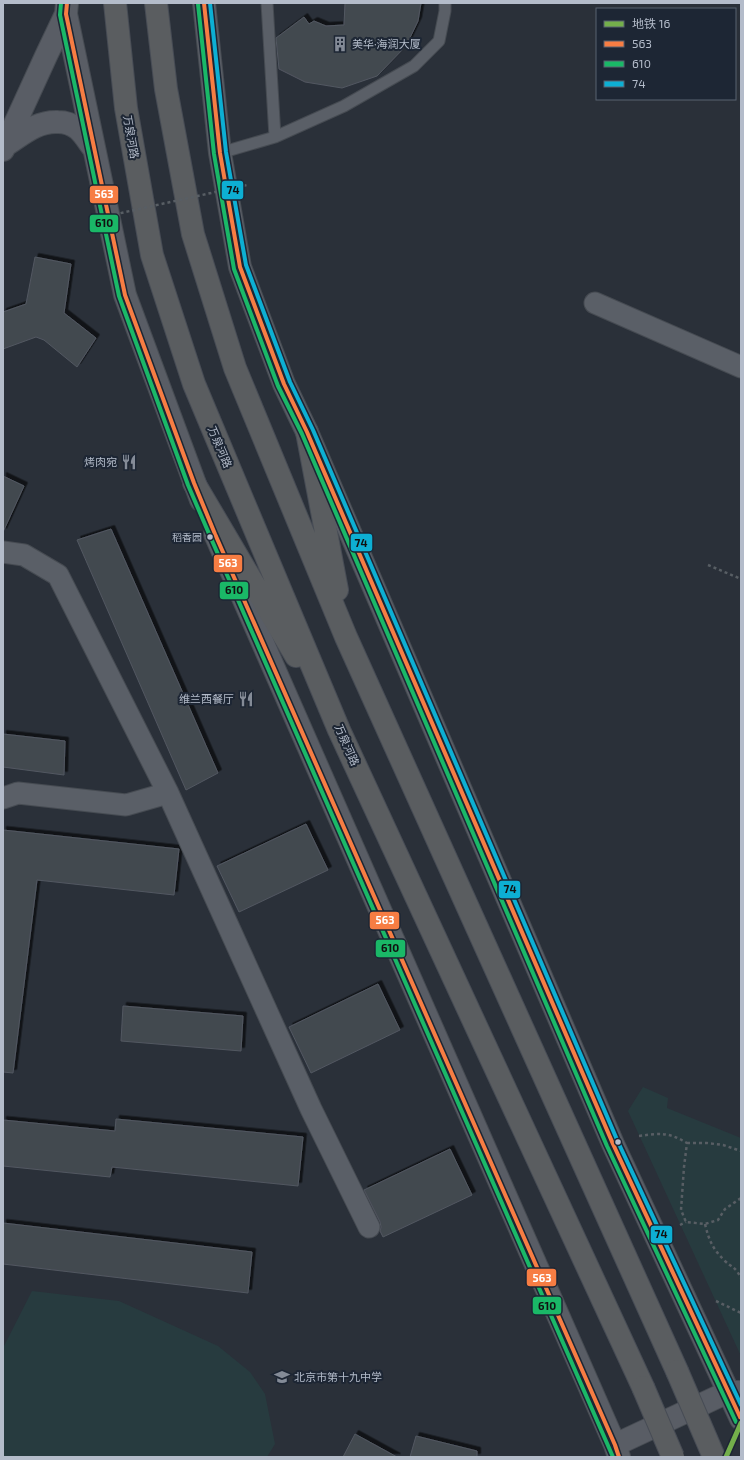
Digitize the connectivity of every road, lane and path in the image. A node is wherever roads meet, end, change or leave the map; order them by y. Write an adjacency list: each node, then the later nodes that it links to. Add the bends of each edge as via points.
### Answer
1 (115, 3): 21 (highway, 万泉河路, via 126,108 152,255 194,384)
2 (156, 3): 20 (highway, via 166,89 193,234 235,368)
3 (204, 3): 10 (street)
4 (267, 3): 7 (lane)
5 (445, 3): 7 (lane, via 439,41 414,66 344,106)
6 (67, 9): 8 (street); 9 (street)
7 (275, 137): 10 (lane)
8 (4, 148): 9 (street, via 38,124 65,122 78,129)
9 (94, 149): 16 (street, via 125,295)
10 (220, 153): 15 (street, via 240,267 284,384)
11 (247, 185): 12 (path, bridge)
12 (103, 217)
13 (595, 303): 14 (street)
14 (741, 367)
15 (307, 432): 20 (highway); 35 (street, via 613,1144)
16 (194, 483): 21 (highway); 37 (street)
17 (3, 552): 22 (street, via 24,555 58,575)
18 (708, 566): 19 (path)
19 (741, 579)
20 (346, 637): 39 (highway, bridge)
21 (339, 730): 38 (highway, 万泉河路, bridge)
22 (168, 793): 23 (street, via 126,805 18,793); 31 (street, via 311,1109)
23 (3, 798)
24 (639, 1136): 25 (path, via 673,1135)
25 (687, 1143): 26 (path, via 723,1145); 28 (path, via 682,1210)
26 (741, 1151)
27 (741, 1198): 29 (path, via 725,1209 718,1220)
28 (686, 1222): 29 (path); 30 (path)
29 (705, 1224): 32 (path, via 709,1240)
30 (680, 1225)
31 (369, 1227)
32 (741, 1278)
33 (716, 1301): 34 (path)
34 (741, 1313)
35 (735, 1392): 36 (street); 37 (street)
36 (741, 1419)
37 (617, 1451)
38 (673, 1457)
39 (714, 1457)

